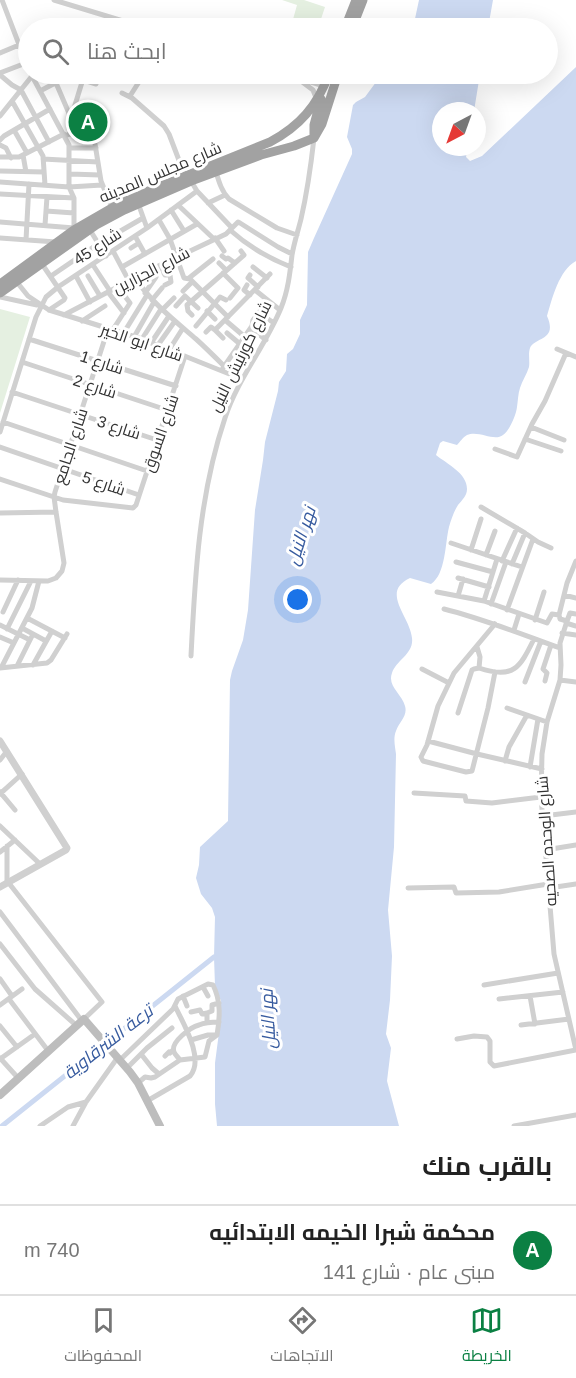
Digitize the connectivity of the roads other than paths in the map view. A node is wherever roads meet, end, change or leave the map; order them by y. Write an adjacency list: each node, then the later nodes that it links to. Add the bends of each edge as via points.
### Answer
1 (2, 0): 5 (street)
2 (54, 0): 7 (street)
3 (356, 0): 8 (highway)
4 (363, 0): 9 (highway)
5 (7, 13): 6 (street); 10 (street)
6 (0, 16)
7 (113, 18)
8 (349, 18)
9 (356, 18)
10 (18, 42)
11 (18, 45): 12 (street)
12 (0, 52)
13 (18, 67): 14 (street)
14 (0, 74): 24 (street)
15 (25, 84): 24 (street)
16 (36, 84): 25 (street)
17 (54, 84): 25 (street)
18 (56, 84): 33 (street)
19 (82, 84): 33 (street)
20 (138, 84): 28 (street)
21 (325, 84): 27 (highway)
22 (335, 84): 39 (highway, شارع كورنيش النيل)
23 (311, 85): 27 (street); 27 (street)
24 (21, 90): 29 (street); 32 (street)
25 (40, 91): 30 (street)
26 (122, 93): 28 (street)
27 (321, 93): 37 (highway, شارع مجلس المدينه, via 306,116); 39 (highway)
28 (130, 96): 58 (street, via 167,130)
29 (12, 102): 31 (street); 34 (street)
30 (50, 109): 32 (street); 38 (street)
31 (0, 116)
32 (36, 117): 34 (street); 41 (street)
33 (71, 118): 36 (street)
34 (24, 124): 35 (street); 43 (street)
35 (14, 130): 40 (street); 46 (street)
36 (77, 132): 38 (street); 45 (street, via 91,136)
37 (288, 132): 39 (highway, via 303,129); 58 (highway, شارع مجلس المدينه)
38 (64, 135): 41 (street); 44 (street)
39 (314, 138): 55 (highway, شارع مجلس المدينه); 88 (street, شارع كورنيش النيل)
40 (0, 140)
41 (49, 141): 43 (street)
42 (0, 145): 48 (street)
43 (37, 148): 46 (street); 49 (street)
44 (70, 148): 45 (street); 50 (street)
45 (96, 148): 51 (street)
46 (25, 154): 48 (street); 53 (street)
47 (0, 157): 48 (street)
48 (11, 158)
49 (43, 159): 50 (street); 54 (street)
50 (70, 161): 51 (street); 56 (street)
51 (98, 162): 57 (street)
52 (0, 171): 53 (street)
53 (26, 172): 54 (street)
54 (44, 172): 61 (street)
55 (216, 172): 58 (highway, شارع مجلس المدينه); 66 (street)
56 (69, 174): 57 (street); 63 (street)
57 (100, 175): 62 (street)
58 (188, 178): 64 (street); 70 (highway, شارع مجلس المدينه); 73 (highway, شارع مجلس المدينه)
59 (0, 182): 60 (street)
60 (29, 184): 61 (street); 67 (street)
61 (45, 185): 63 (street)
62 (102, 185): 63 (street); 73 (street)
63 (69, 187): 69 (street)
64 (197, 191): 71 (street); 72 (street)
65 (0, 195): 67 (street)
66 (225, 195): 71 (street); 88 (street, via 277,228)
67 (28, 196): 68 (street); 80 (street)
68 (47, 197): 69 (street); 75 (street)
69 (74, 198): 76 (street)
70 (138, 203): 77 (street); 86 (highway, شارع مجلس المدينه)
71 (208, 203): 85 (street)
72 (178, 205): 74 (street); 81 (street)
73 (112, 208): 84 (highway, شارع مجلس المدينه)
74 (171, 210): 78 (street); 87 (street)
75 (46, 211): 76 (street); 82 (street)
76 (74, 213): 84 (street)
77 (143, 218): 83 (street); 96 (street, شارع 45)
78 (159, 220): 83 (street); 93 (street)
79 (0, 222): 80 (street)
80 (27, 224): 82 (street); 92 (street)
81 (197, 224): 87 (street); 91 (street)
82 (45, 225): 84 (street)
83 (147, 228): 89 (street)
84 (74, 229): 94 (highway, شارع مجلس المدينه)
85 (231, 229): 91 (street, شارع الجزارين); 101 (street, شارع الجزارين, via 240,223); 112 (street, via 265,256)
86 (90, 230): 96 (street); 107 (highway, شارع مجلس المدينه)
87 (184, 231): 93 (street)
88 (297, 235): 101 (street, شارع كورنيش النيل)
89 (135, 236): 95 (street); 98 (street)
90 (0, 238): 92 (street)
91 (215, 239): 103 (street, شارع الجزارين); 106 (street, via 226,259)
92 (26, 240): 94 (street)
93 (170, 240): 99 (street); 103 (street)
94 (58, 242): 124 (highway, شارع مجلس المدينه)
95 (139, 243): 97 (street); 99 (street)
96 (98, 244): 102 (street); 117 (street, شارع 45)
97 (131, 248)
98 (113, 251): 102 (street); 110 (street)
99 (146, 254): 110 (street)
100 (240, 254): 106 (street)
101 (292, 254): 112 (street, شارع كورنيش النيل)
102 (106, 256): 108 (street)
103 (177, 257): 109 (street, شارع الجزارين); 121 (street, via 184,278)
104 (213, 259): 121 (street)
105 (219, 263): 115 (street)
106 (235, 263): 115 (street)
107 (42, 264): 117 (street); 122 (highway, شارع مجلس المدينه)
108 (93, 265): 118 (street); 134 (street)
109 (160, 266): 113 (street, شارع الجزارين); 123 (street, via 165,275 170,275 171,282)
110 (122, 267): 120 (street)
111 (254, 267): 131 (street, via 268,276)
112 (291, 267): 151 (street, شارع كورنيش النيل)
113 (150, 270): 120 (street, شارع الجزارين); 123 (street)
114 (216, 270): 115 (street)
115 (222, 274): 125 (street); 126 (street); 145 (street, via 238,288)
116 (250, 275): 131 (street, via 248,278)
117 (51, 276): 128 (street)
118 (76, 276): 128 (street); 143 (street)
119 (88, 276): 138 (street)
120 (132, 280): 129 (street, شارع الجزارين); 135 (street)
121 (191, 280): 132 (street); 133 (street)
122 (16, 281): 136 (highway, شارع مجلس المدينه); 146 (street, شارع ابو الخير)
123 (161, 283): 135 (street); 140 (street)
124 (0, 284)
125 (210, 284): 130 (street); 133 (street)
126 (224, 284)
127 (248, 285): 137 (street, via 243,290)
128 (58, 287): 146 (street); 150 (street, via 64,300)
129 (118, 287): 134 (street, شارع الجزارين); 153 (street, via 130,303)
130 (216, 289)
131 (256, 289): 137 (street); 142 (street)
132 (183, 291)
133 (201, 291): 141 (street); 144 (street)
134 (109, 292): 138 (street, شارع الجزارين); 153 (street)
135 (146, 294): 140 (street); 169 (street)
136 (0, 295): 146 (street, شارع ابو الخير)
137 (250, 295): 145 (street)
138 (100, 296): 143 (street, شارع الجزارين)
139 (174, 298): 149 (street)
140 (153, 301): 149 (street); 170 (street)
141 (190, 301): 148 (street, via 185,296); 158 (street)
142 (268, 301): 151 (street); 154 (street)
143 (90, 302): 155 (street, شارع الجزارين)
144 (214, 303): 145 (street, via 221,296); 152 (street); 157 (street)
145 (231, 303): 157 (street)
146 (42, 306): 150 (street, شارع ابو الخير); 172 (street)
147 (105, 306): 160 (street)
148 (176, 306)
149 (161, 309): 156 (street); 173 (street)
150 (49, 310): 155 (street, شارع ابو الخير)
151 (280, 310): 162 (street, شارع كورنيش النيل)
152 (207, 311): 158 (street); 159 (street)
153 (124, 313): 166 (street, شارع الجامع)
154 (259, 313): 162 (street); 165 (street)
155 (64, 315): 160 (street, شارع ابو الخير)
156 (169, 316): 161 (street); 175 (street)
157 (227, 318): 167 (street); 171 (street)
158 (201, 319): 163 (street)
159 (215, 319)
160 (82, 321): 166 (street, شارع ابو الخير)
161 (175, 321): 164 (street); 175 (street)
162 (274, 323): 174 (street, شارع كورنيش النيل)
163 (196, 326)
164 (183, 328): 178 (street); 179 (street)
165 (251, 328): 171 (street); 174 (street)
166 (110, 330): 169 (street, شارع ابو الخير); 183 (street, شارع الجامع)
167 (215, 330): 168 (street, via 211,327); 176 (street)
168 (206, 332)
169 (123, 334): 170 (street, شارع ابو الخير)
170 (134, 337): 173 (street, شارع ابو الخير)
171 (245, 337): 176 (street)
172 (29, 339): 183 (street, شارع 1); 184 (street)
173 (142, 339): 175 (street, شارع ابو الخير)
174 (266, 340): 187 (street, شارع كورنيش النيل)
175 (154, 344): 178 (street, شارع ابو الخير)
176 (240, 344): 186 (street)
177 (556, 349): 180 (street)
178 (170, 350): 181 (street, شارع ابو الخير)
179 (211, 353): 185 (street); 186 (street)
180 (566, 353): 182 (street); 194 (street)
181 (186, 356): 185 (street, شارع ابو الخير); 189 (street, شارع السوق)
182 (576, 357)
183 (98, 361): 188 (street, شارع الجامع); 189 (street, شارع 1)
184 (22, 362): 188 (street, شارع 2); 190 (street)
185 (202, 363): 186 (street, شارع ابو الخير)
186 (223, 368): 187 (street, شارع ابو الخير)
187 (242, 379): 265 (street, شارع كورنيش النيل, via 225,417 205,491)
188 (90, 384): 191 (street, شارع 2); 192 (street, شارع الجامع)
189 (176, 386): 191 (street, شارع السوق)
190 (12, 392): 192 (street, شارع 3); 193 (street)
191 (168, 410): 197 (street, شارع السوق)
192 (80, 415): 197 (street, شارع 3); 199 (street, شارع الجامع)
193 (3, 422): 195 (street); 199 (street)
194 (531, 427): 196 (street); 198 (street)
195 (0, 432)
196 (525, 439): 201 (street, via 517,457); 202 (street)
197 (158, 440): 204 (street, شارع السوق)
198 (564, 440)
199 (70, 445): 203 (street, شارع الجامع); 204 (street)
200 (0, 447): 203 (street, شارع 5)
201 (495, 449)
202 (561, 451)
203 (63, 469): 206 (street, شارع 5); 207 (street, شارع الجامع)
204 (147, 471): 206 (street, شارع السوق)
205 (0, 479): 207 (street)
206 (139, 495): 207 (street, شارع السوق, via 131,508)
207 (54, 497): 210 (street, شارع الجامع)
208 (481, 507): 212 (street)
209 (0, 513): 210 (street)
210 (56, 513): 228 (street, شارع الجامع, via 63,567 56,578)
211 (481, 519): 218 (street)
212 (517, 528): 214 (street); 222 (street)
213 (495, 531): 219 (street)
214 (525, 533): 215 (street); 222 (street)
215 (533, 539): 217 (street); 223 (street)
216 (451, 543): 218 (street)
217 (551, 548)
218 (471, 550): 219 (street)
219 (486, 555): 222 (street)
220 (576, 561): 232 (street)
221 (456, 562): 224 (street)
222 (505, 562): 223 (street); 224 (street); 236 (street)
223 (522, 567): 239 (street)
224 (493, 572): 229 (street)
225 (0, 580): 226 (street, شارع الجامع)
226 (18, 580): 227 (street, شارع الجامع); 240 (street)
227 (31, 581): 228 (street, شارع الجامع); 237 (street)
228 (39, 581): 241 (street)
229 (489, 587): 233 (street, via 460,579); 235 (street)
230 (437, 592): 233 (street)
231 (544, 592): 247 (street)
232 (564, 595): 234 (street); 244 (street)
233 (458, 596): 235 (street)
234 (576, 598)
235 (484, 602): 236 (street)
236 (491, 604): 239 (street)
237 (18, 606): 241 (street); 245 (street)
238 (444, 609): 249 (street)
239 (507, 610): 242 (street)
240 (1, 611): 245 (street)
241 (30, 612): 246 (street)
242 (519, 614): 247 (street); 252 (street)
243 (576, 614): 248 (street, via 570,613)
244 (559, 615): 247 (street, via 552,614 548,623); 248 (street)
245 (13, 617): 251 (street)
246 (27, 618): 253 (street); 254 (street)
247 (535, 620)
248 (566, 622): 250 (street); 255 (street, شارع الوحده الصحيه)
249 (495, 624): 252 (street); 263 (street)
250 (576, 626)
251 (4, 627): 253 (street); 258 (street)
252 (514, 630): 259 (street)
253 (20, 631): 257 (street); 261 (street)
254 (52, 631): 260 (street); 266 (street, via 66,636 50,662)
255 (562, 633): 256 (street); 264 (street, شارع الوحده الصحيه)
256 (576, 635)
257 (32, 637): 260 (street); 267 (street)
258 (0, 638): 261 (street)
259 (538, 640): 262 (street); 271 (street, via 519,667 510,672); 274 (street)
260 (46, 641): 266 (street)
261 (14, 644): 268 (street)
262 (551, 645): 264 (street); 273 (street, via 543,669 547,673)
263 (477, 647): 269 (street); 276 (street)
264 (560, 648): 272 (street, شارع الوحده الصحيه)
265 (191, 656)
266 (33, 665): 267 (street)
267 (17, 666): 268 (street)
268 (1, 668)
269 (479, 668): 271 (street); 278 (street, via 472,670)
270 (422, 669): 276 (street)
271 (495, 672): 285 (street)
272 (560, 680): 275 (street); 281 (street, شارع الوحده الصحيه)
273 (545, 681)
274 (525, 682)
275 (576, 682)
276 (449, 683): 283 (street)
277 (507, 708): 279 (street)
278 (458, 713)
279 (526, 715): 280 (street); 287 (street)
280 (538, 719): 281 (street); 288 (street)
281 (547, 722): 289 (street, شارع الوحده الصحيه)
282 (0, 741): 284 (street)
283 (428, 741): 285 (street); 285 (street, via 421,759 425,763 469,772 474,769)
284 (7, 751): 286 (street); 290 (street)
285 (477, 754): 287 (street)
286 (0, 760)
287 (505, 761): 288 (street)
288 (530, 767): 289 (street)
289 (542, 769): 293 (street, شارع الوحده الصحيه)
290 (22, 774): 291 (street); 304 (street, via 67,848)
291 (0, 793): 294 (street)
292 (414, 793): 293 (street, via 465,796 466,801 487,803)
293 (541, 797): 296 (street, شارع الوحده الصحيه)
294 (15, 810)
295 (576, 812): 296 (street)
296 (543, 816): 302 (street, شارع الوحده الصحيه)
297 (0, 826): 298 (street)
298 (3, 833): 299 (street)
299 (15, 840): 301 (street); 304 (street)
300 (576, 844): 302 (street)
301 (7, 846): 303 (street); 305 (street)
302 (545, 850): 307 (street, شارع الوحده الصحيه)
303 (0, 852)
304 (40, 864): 305 (street)
305 (8, 883): 308 (street); 330 (street, via 102,1002)
306 (576, 884): 307 (street)
307 (548, 886): 309 (street, via 456,893 454,887); 312 (street, شارع الوحده الصحيه)
308 (0, 888)
309 (408, 888)
310 (0, 912): 330 (street)
311 (0, 944): 330 (street, via 34,989)
312 (558, 973): 314 (street); 317 (street, شارع الوحده الصحيه)
313 (0, 979): 321 (street)
314 (484, 984)
315 (203, 987): 318 (street); 319 (street); 323 (street, via 212,984)
316 (22, 989): 321 (street)
317 (563, 992): 320 (street); 329 (street, شارع الوحده الصحيه)
318 (183, 996): 325 (street); 326 (street)
319 (208, 996)
320 (530, 996): 322 (street); 333 (street)
321 (10, 997): 324 (street); 338 (street)
322 (499, 999)
323 (219, 1004): 328 (street, via 212,1004 212,1011); 332 (street)
324 (0, 1005)
325 (175, 1006): 337 (street); 342 (street)
326 (187, 1006)
327 (191, 1012): 328 (street)
328 (207, 1013): 331 (street)
329 (569, 1019): 333 (street); 346 (street, شارع الوحده الصحيه)
330 (81, 1022): 347 (main road); 351 (main road, via 97,1033)
331 (207, 1022): 332 (street); 337 (street)
332 (219, 1022): 339 (street)
333 (535, 1024): 334 (street)
334 (521, 1025)
335 (0, 1026): 343 (street)
336 (172, 1028): 344 (street)
337 (187, 1031): 341 (street); 345 (street)
338 (35, 1034): 343 (street); 347 (street)
339 (217, 1035): 341 (street); 352 (street, via 209,1041 205,1056)
340 (457, 1039): 346 (street, via 488,1037 490,1062 494,1066)
341 (191, 1040): 352 (street)
342 (140, 1041): 344 (street); 351 (street)
343 (16, 1047): 350 (street)
344 (147, 1048): 348 (street)
345 (173, 1050): 349 (street); 353 (street)
346 (576, 1050)
347 (49, 1052): 356 (main road)
348 (141, 1054): 354 (street); 355 (street)
349 (165, 1056)
350 (0, 1058): 356 (street)
351 (119, 1058): 354 (main road); 360 (street)
352 (195, 1058): 353 (street); 359 (street, via 192,1073)
353 (180, 1060): 355 (street)
354 (128, 1068): 357 (main road)
355 (159, 1074): 357 (street)
356 (19, 1079): 358 (main road)
357 (138, 1083): 359 (main road)
358 (0, 1095)
359 (147, 1101): 364 (main road)
360 (86, 1102): 362 (street, via 68,1107); 363 (street)
361 (576, 1115): 365 (street)
362 (40, 1126)
363 (73, 1126)
364 (160, 1126)
365 (514, 1126)

